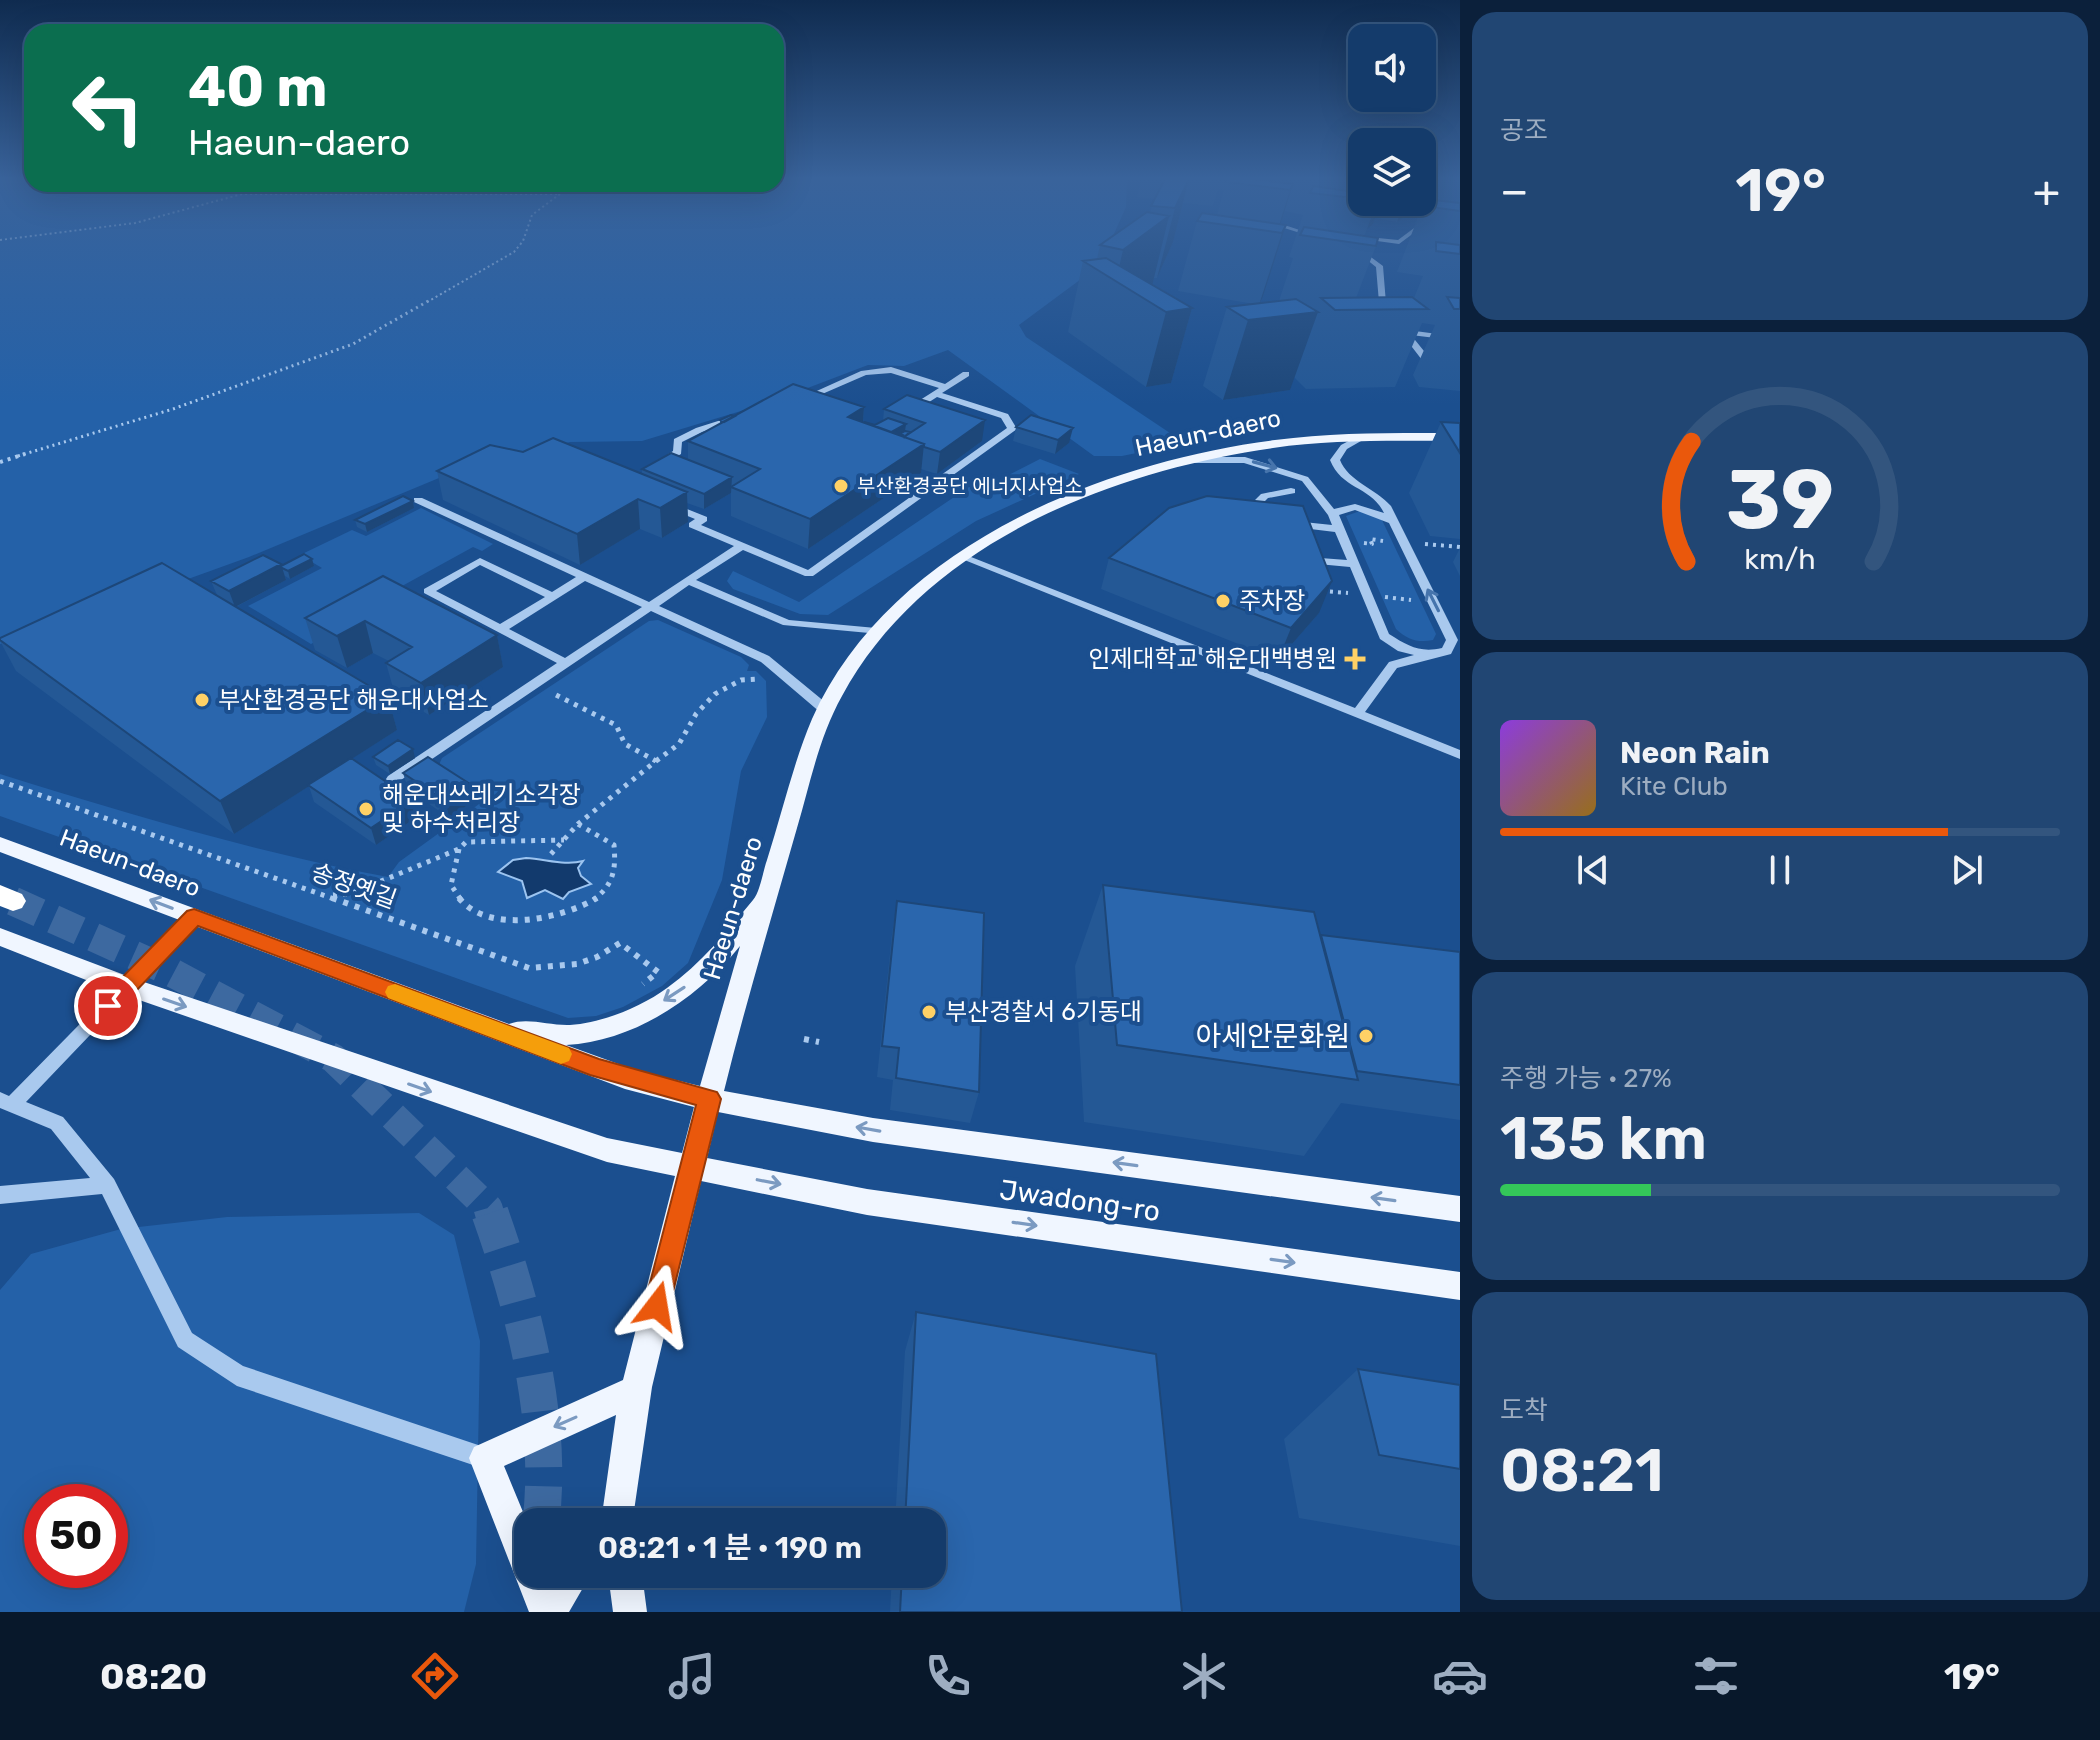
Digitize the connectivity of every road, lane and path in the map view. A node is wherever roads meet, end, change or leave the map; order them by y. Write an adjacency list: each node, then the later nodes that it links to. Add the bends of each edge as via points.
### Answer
1 (510, 254): 15 (path, via 353,344 173,409)
2 (1366, 254): 3 (street, via 1379,266 1386,327)
3 (1405, 332): 4 (street); 5 (street, via 1425,358)
4 (1460, 339)
5 (1460, 361)
6 (966, 374): 7 (street)
7 (946, 387): 8 (street); 9 (street, via 891,370 864,373 792,404)
8 (936, 394): 11 (street); 25 (street, via 1005,416 1012,429 809,574)
9 (806, 409)
10 (755, 413): 16 (street, via 677,441 678,452)
11 (901, 417)
12 (1363, 437): 13 (main road, Haeun-daero); 14 (main road, Haeun-daero); 21 (street, via 1344,447 1335,460 1340,473 1386,506)
13 (1460, 437)
14 (1187, 460): 20 (street, one-way to 20, via 1245,460 1279,469 1305,479); 27 (main road, Haeun-daero, via 1103,486 1014,526)
15 (0, 462)
16 (644, 472)
17 (1291, 491): 22 (street, via 1265,496 1260,508 1285,522)
18 (418, 500): 30 (street)
19 (662, 502): 25 (street, via 703,519 693,525)
20 (1333, 514): 21 (street, via 1355,506); 22 (street)
21 (1391, 520): 24 (street)
22 (1339, 529): 23 (street)
23 (1345, 541): 24 (path); 29 (street)
24 (1403, 542): 26 (path); 37 (street, one-way to 24, via 1447,651 1452,640)
25 (742, 546): 31 (street)
26 (1460, 547)
27 (962, 557): 35 (main road, Haeun-daero); 43 (street)
28 (1299, 559): 29 (street)
29 (1354, 564): 36 (street)
30 (582, 578): 32 (street); 33 (street)
31 (688, 581): 33 (street); 35 (street, via 787,623)
32 (552, 596): 34 (street); 34 (street, via 480,561 428,591)
33 (648, 607): 38 (street); 40 (street, via 765,659)
34 (501, 629): 38 (street)
35 (876, 632): 42 (main road, Haeun-daero)
36 (1384, 636): 37 (street); 39 (street)
37 (1428, 655): 39 (street)
38 (565, 663): 41 (street)
39 (1393, 665): 43 (street)
40 (784, 674): 42 (street); 45 (path, via 727,686 708,699 680,744)
41 (534, 684): 45 (path, via 616,725 625,744); 46 (street)
42 (826, 710): 54 (main road, Haeun-daero)
43 (1357, 714): 44 (street)
44 (1460, 755)
45 (656, 761): 48 (path)
46 (393, 779)
47 (0, 781): 53 (path, 송정옛길)
48 (578, 824): 49 (path); 51 (path, via 614,845 618,863 609,886 594,902 562,913 515,920 481,915 461,903 451,885)
49 (564, 840): 51 (path, via 466,842); 52 (path)
50 (0, 844): 55 (main road, Haeun-daero, one-way to 50)
51 (459, 849): 53 (path, via 350,894)
52 (551, 854)
53 (328, 896): 58 (path, 송정옛길, via 529,968 569,968 597,960 620,943 658,972 642,985)
54 (766, 898): 59 (main road, one-way to 59, via 708,969 673,997 608,1028 569,1035); 62 (main road, Haeun-daero)
55 (194, 917): 57 (street); 59 (main road, Haeun-daero)
56 (0, 937): 57 (main road)
57 (127, 986): 63 (street); 64 (main road, one-way to 64, via 569,1139)
58 (649, 993)
59 (493, 1029): 62 (main road, Haeun-daero, via 634,1081)
60 (804, 1039): 61 (path)
61 (819, 1042)
62 (709, 1099): 64 (main road); 67 (main road, Jwadong-ro, one-way to 62, via 873,1130)
63 (7, 1102): 65 (street, via 57,1123)
64 (692, 1167): 68 (main road, Jwadong-ro, one-way to 68, via 867,1202); 69 (main road)
65 (107, 1185): 66 (street); 70 (street, via 185,1340 237,1375)
66 (0, 1195)
67 (1460, 1209)
68 (1460, 1286)
69 (636, 1390): 70 (main road, one-way to 70); 71 (main road)
70 (485, 1458): 72 (main road)
71 (617, 1508)
72 (514, 1531)
73 (537, 1588): 76 (main road)
74 (564, 1588): 76 (main road)
75 (627, 1588): 77 (main road)
76 (547, 1612)
77 (630, 1612)

